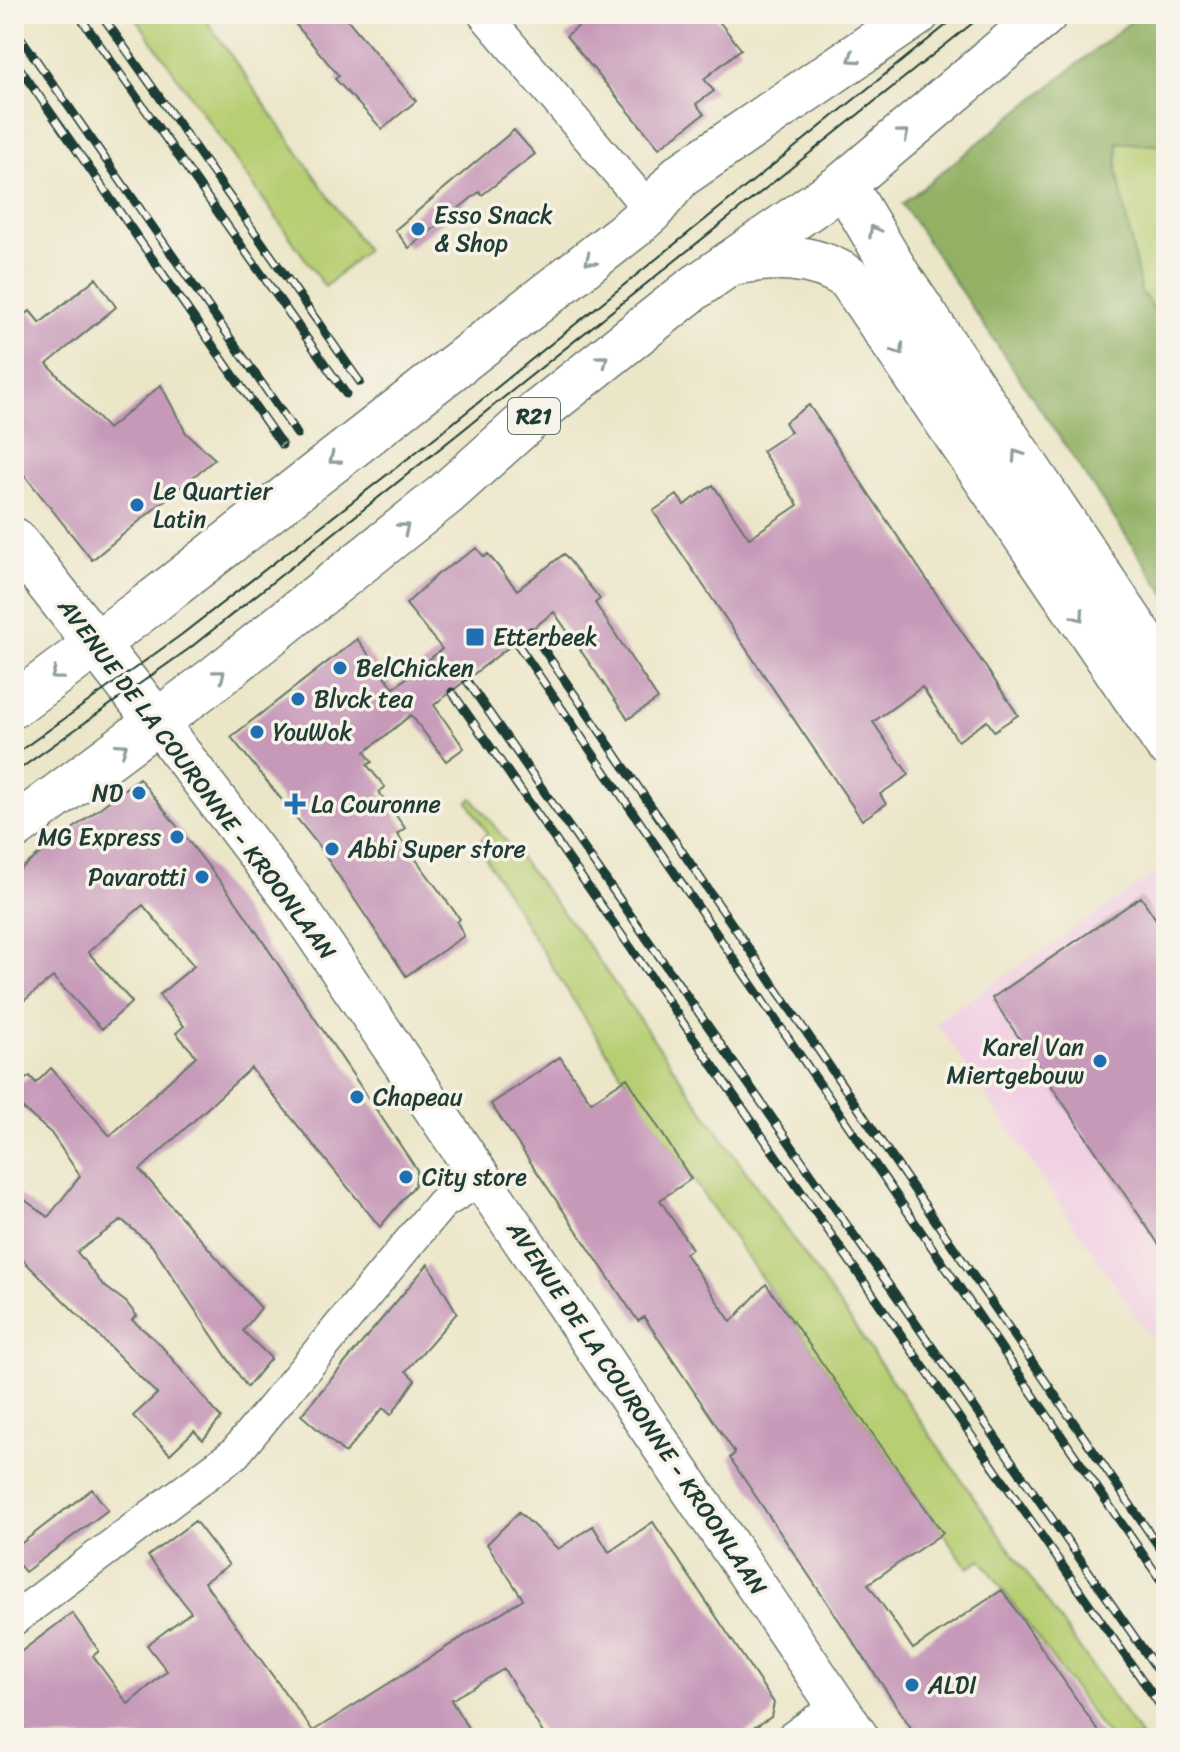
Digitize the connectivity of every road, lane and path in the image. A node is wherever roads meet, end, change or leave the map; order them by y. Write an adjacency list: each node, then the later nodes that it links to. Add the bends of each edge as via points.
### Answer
1 (484, 14): 5 (street)
2 (917, 14): 5 (main road, one-way to 5, via 709,154 680,176)
3 (1045, 14): 4 (main road, R21, one-way to 3)
4 (844, 184): 6 (main road, R21); 7 (main road, one-way to 4)
5 (651, 211): 10 (main road, one-way to 10)
6 (731, 263): 7 (main road, via 779,255 812,261); 13 (main road, R21, one-way to 6, via 446,494 533,416)
7 (880, 287): 8 (main road)
8 (1042, 529): 11 (main road); 14 (main road, one-way to 14)
9 (14, 540): 10 (main road, AVENUE DE LA COURONNE - KROONLAAN)
10 (97, 644): 12 (main road, one-way to 12); 13 (main road, AVENUE DE LA COURONNE - KROONLAAN)
11 (1166, 674)
12 (14, 705)
13 (158, 723): 15 (main road, R21, one-way to 13); 16 (street, AVENUE DE LA COURONNE - KROONLAAN, via 292,899)
14 (1166, 743)
15 (14, 828)
16 (481, 1179): 17 (street, via 441,1204 235,1453); 18 (street, AVENUE DE LA COURONNE - KROONLAAN)
17 (14, 1619)
18 (848, 1722): 19 (street)
19 (792, 1738)

